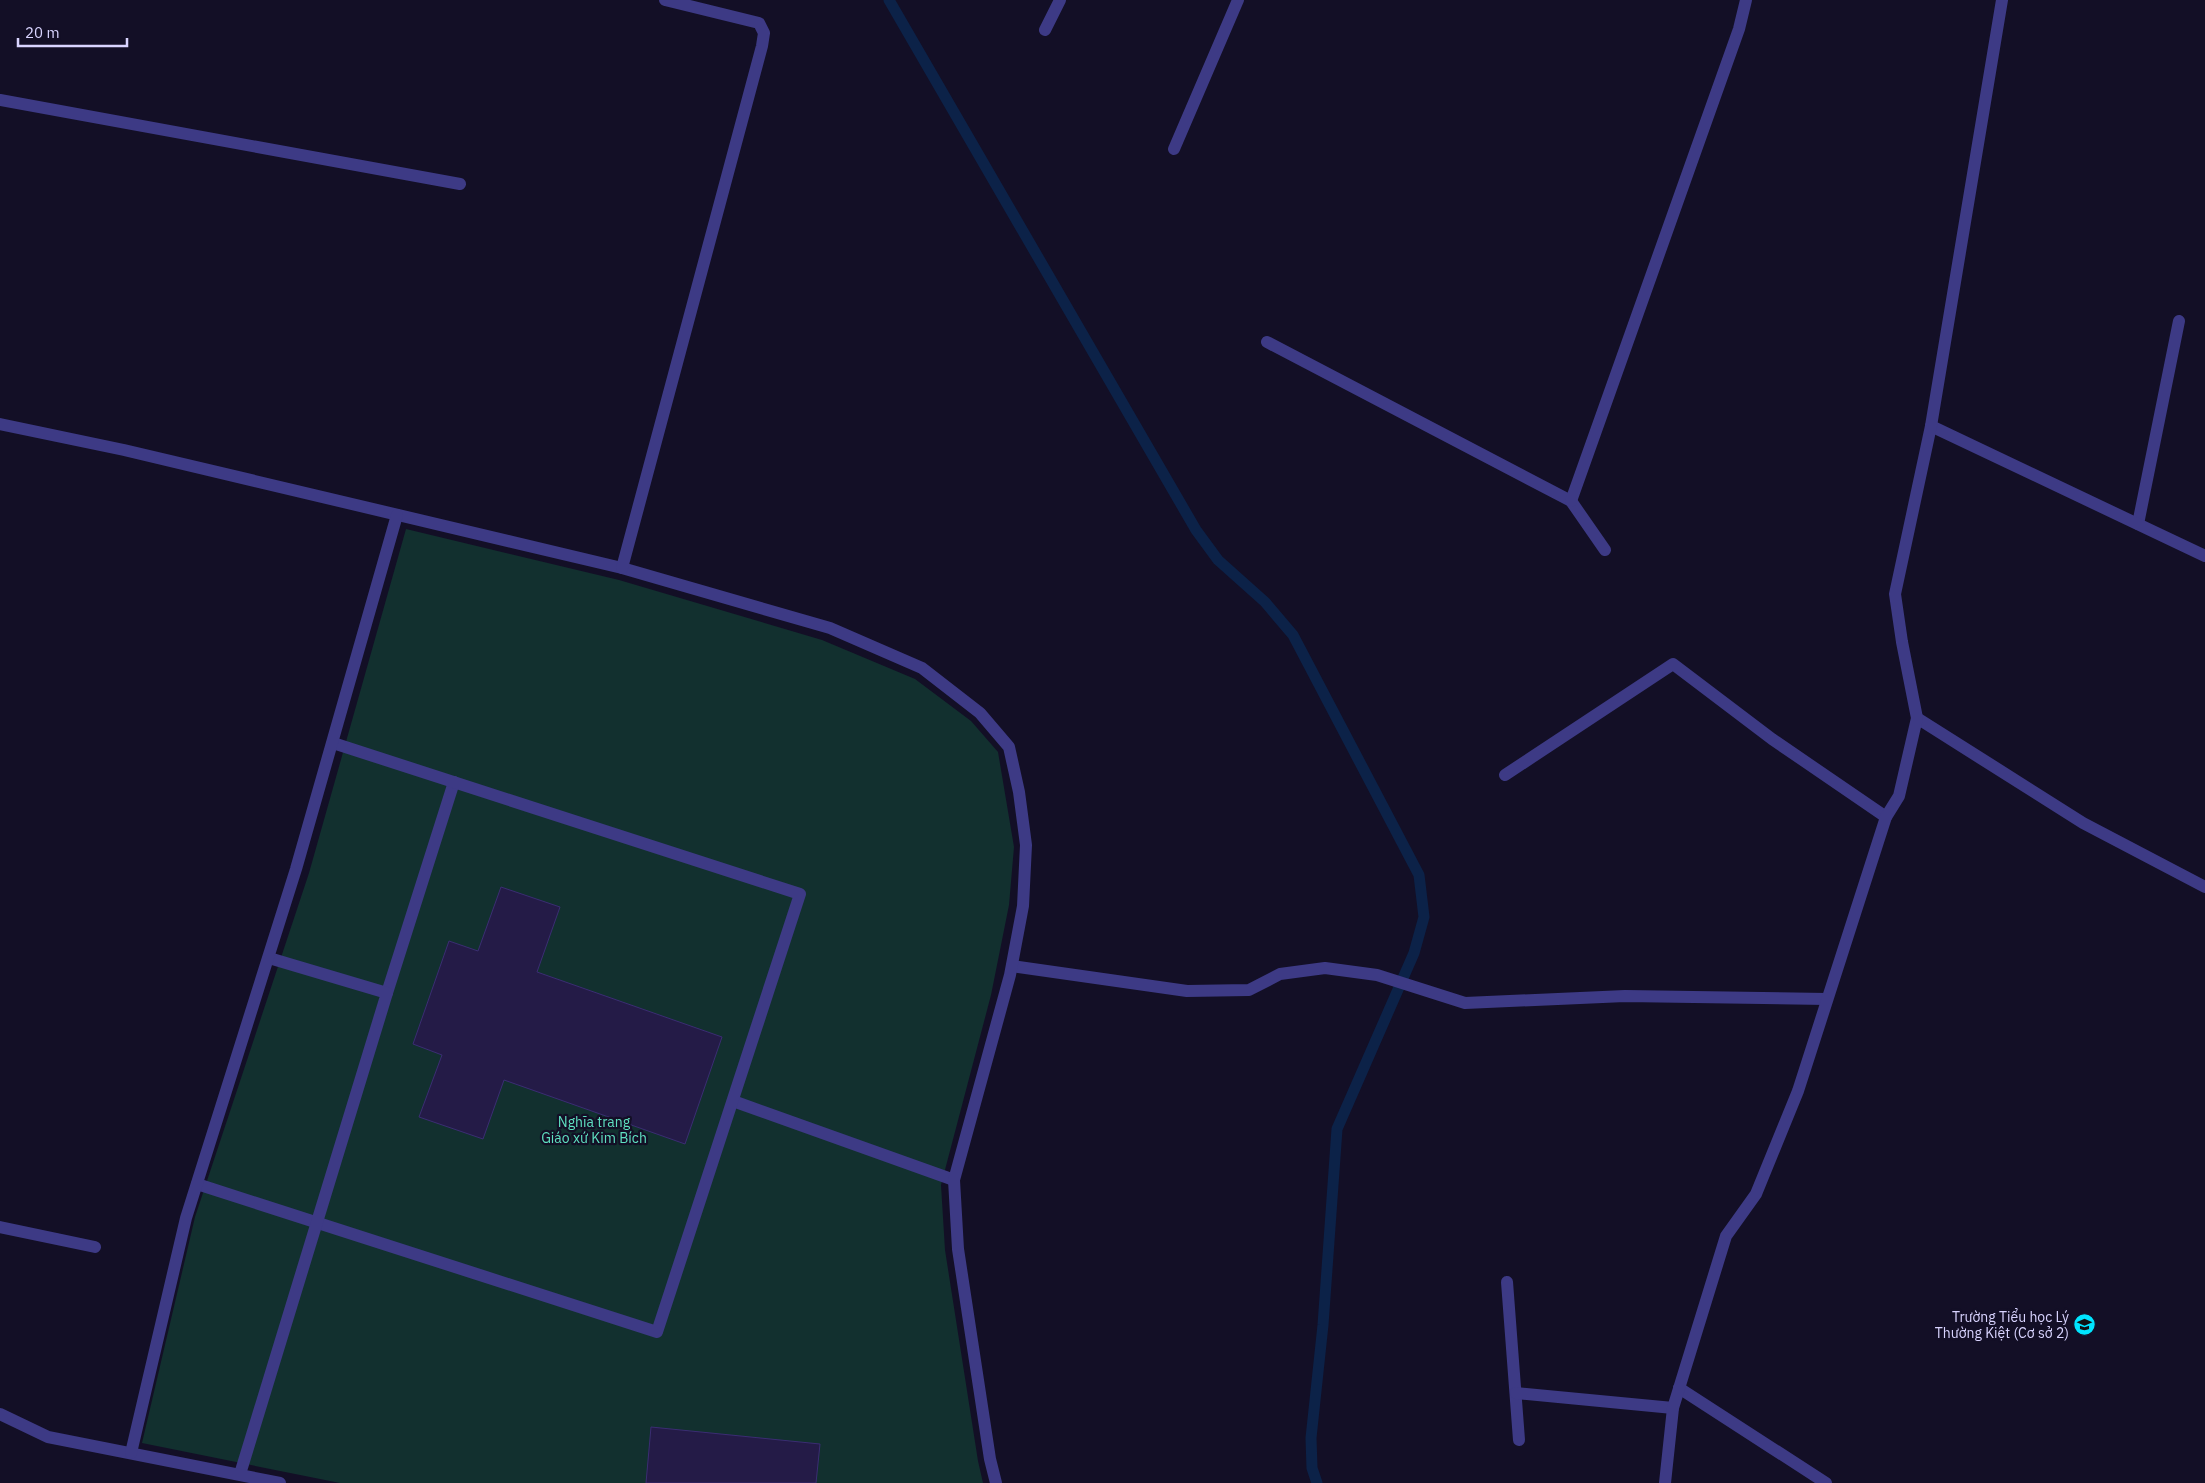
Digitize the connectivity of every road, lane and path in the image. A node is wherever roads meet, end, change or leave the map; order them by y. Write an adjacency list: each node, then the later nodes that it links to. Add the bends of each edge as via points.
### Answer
1 (665, 0): 19 (street, via 759,23 764,34)
2 (1060, 0): 6 (street)
3 (1238, 0): 8 (street)
4 (1746, 0): 14 (street, via 1736,39)
5 (2002, 0): 13 (street)
6 (1045, 30)
7 (0, 100): 9 (street)
8 (1174, 148)
9 (460, 184)
10 (2179, 322): 16 (street)
11 (1267, 342): 14 (street)
12 (0, 424): 15 (street)
13 (1931, 426): 16 (street); 20 (street, via 1895,594)
14 (1572, 501): 17 (street)
15 (398, 515): 19 (street); 21 (street)
16 (2138, 524): 18 (street)
17 (1605, 550)
18 (2205, 556)
19 (622, 568): 27 (street, via 830,628 922,668 980,713 1009,747 1019,792 1025,854 1022,906)
20 (1918, 718): 24 (street, via 1899,796); 25 (street, via 2083,823)
21 (332, 743): 23 (street); 26 (street)
22 (1505, 775): 24 (street, via 1673,664 1772,739)
23 (454, 782): 28 (street); 30 (street, via 800,894)
24 (1886, 817): 29 (street)
25 (2205, 887)
26 (269, 958): 28 (street); 32 (street)
27 (1012, 966): 29 (street, via 1187,991 1249,990 1280,974 1325,968 1376,975 1465,1003 1625,996); 31 (street)
28 (386, 994): 33 (street)
29 (1827, 999): 37 (street, via 1798,1091 1756,1194 1726,1236)
30 (733, 1101): 31 (street); 33 (street, via 657,1332)
31 (954, 1180): 45 (street, via 958,1249)
32 (197, 1184): 33 (street); 42 (street, via 186,1218)
33 (317, 1222): 43 (street)
34 (0, 1228): 35 (street)
35 (95, 1246)
36 (1507, 1282): 38 (street)
37 (1679, 1388): 39 (street); 47 (street)
38 (1516, 1393): 39 (street); 41 (street)
39 (1673, 1408): 46 (street)
40 (0, 1414): 42 (street, via 48,1437)
41 (1519, 1440)
42 (131, 1454): 43 (street)
43 (240, 1474): 44 (street)
44 (278, 1483)
45 (996, 1483)
46 (1666, 1483)
47 (1826, 1483)

